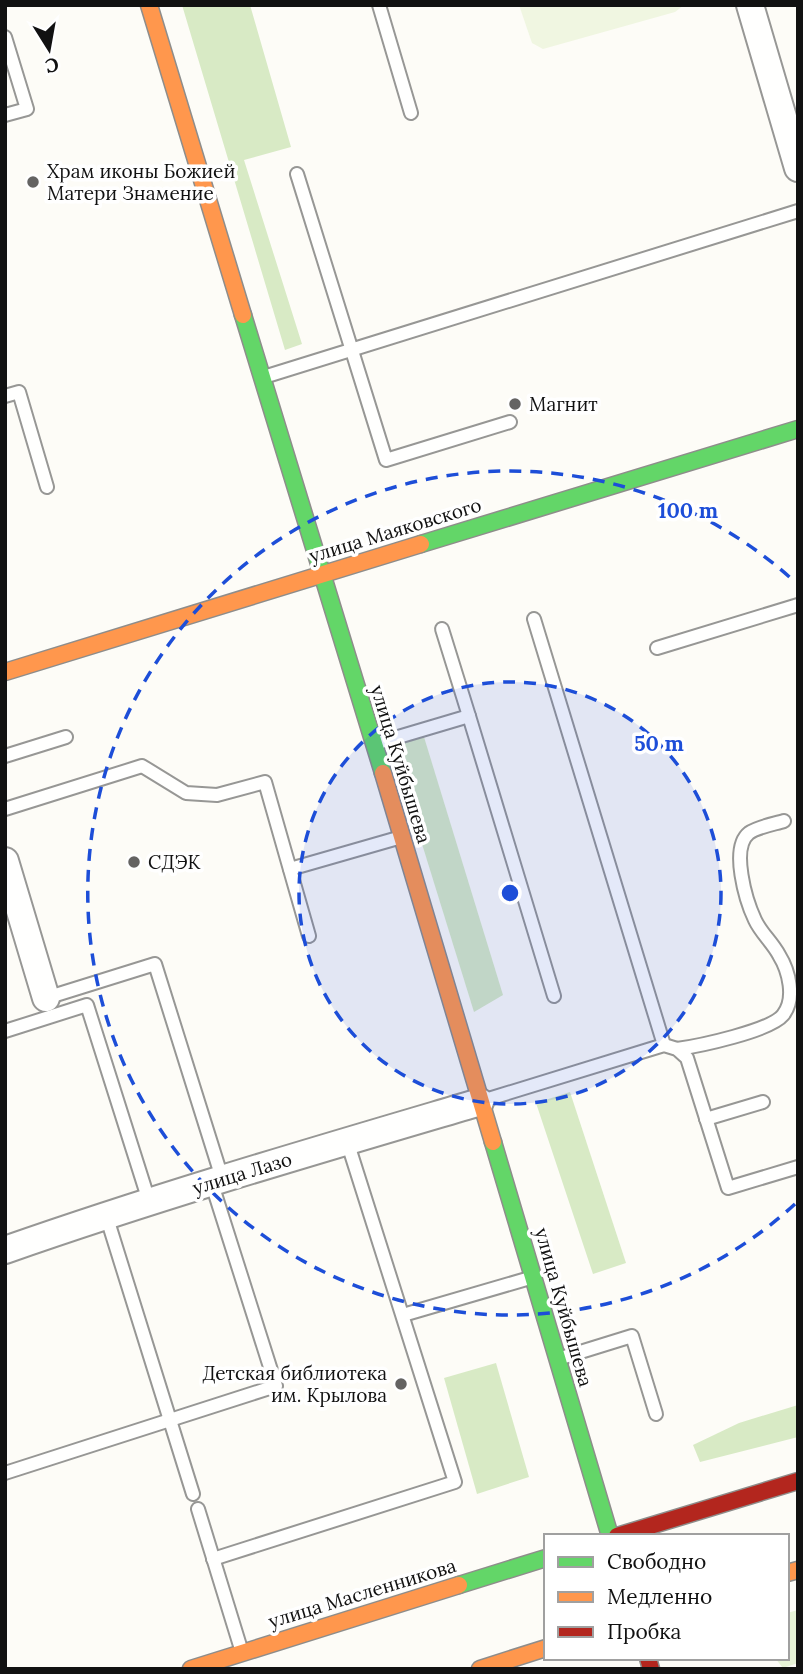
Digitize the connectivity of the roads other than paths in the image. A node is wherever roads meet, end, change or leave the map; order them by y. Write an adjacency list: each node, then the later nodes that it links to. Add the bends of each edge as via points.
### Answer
1 (149, 5): 11 (main road, улица Куйбышева)
2 (379, 5): 5 (lane)
3 (750, 5): 7 (street)
4 (5, 37): 6 (lane, via 27,109)
5 (411, 113)
6 (5, 115)
7 (798, 168)
8 (297, 174): 10 (lane)
9 (798, 211): 10 (lane)
10 (351, 349): 11 (lane); 13 (lane, via 386,460)
11 (262, 378): 16 (main road, улица Куйбышева)
12 (5, 396): 15 (lane, via 19,392)
13 (510, 422)
14 (798, 429): 16 (main road, улица Маяковского)
15 (47, 487)
16 (322, 575): 21 (main road, улица Маяковского); 24 (main road, улица Куйбышева)
17 (798, 605): 20 (lane)
18 (534, 619): 35 (lane)
19 (442, 629): 22 (lane)
20 (657, 648)
21 (5, 672)
22 (469, 716): 24 (lane); 32 (lane)
23 (66, 737): 25 (lane)
24 (374, 744): 28 (main road, улица Куйбышева)
25 (5, 756)
26 (5, 810): 30 (lane, via 142,766 186,793 216,795 265,782)
27 (784, 821): 35 (lane, via 748,834 739,848 754,919 780,955 791,1003 782,1017 758,1028 704,1045)
28 (402, 837): 30 (lane); 36 (main road, улица Куйбышева)
29 (5, 861): 33 (street)
30 (290, 869): 31 (lane)
31 (309, 936)
32 (554, 996)
33 (46, 998): 41 (lane, via 155,964)
34 (5, 1031): 42 (lane, via 87,1005)
35 (671, 1047): 36 (lane); 38 (lane, via 687,1058)
36 (480, 1102): 39 (street, улица Лазо); 45 (main road, улица Куйбышева)
37 (763, 1102): 38 (lane)
38 (706, 1119): 40 (lane, via 728,1188)
39 (347, 1141): 41 (street, улица Лазо); 46 (lane)
40 (798, 1167)
41 (217, 1180): 42 (street, улица Лазо); 49 (lane, via 276,1386)
42 (149, 1201): 43 (street, улица Лазо)
43 (106, 1214): 44 (street, улица Лазо); 49 (lane)
44 (5, 1250)
45 (534, 1277): 46 (lane); 47 (main road, улица Куйбышева)
46 (403, 1315): 56 (lane, via 454,1482)
47 (557, 1359): 48 (lane, via 632,1336); 54 (main road, улица Куйбышева)
48 (656, 1415)
49 (169, 1419): 50 (lane); 52 (lane)
50 (5, 1473)
51 (798, 1481): 55 (main road)
52 (192, 1494)
53 (198, 1509): 56 (lane)
54 (609, 1534)
55 (624, 1534)
56 (213, 1559): 59 (lane)
57 (544, 1559): 59 (main road, улица Масленникова)
58 (544, 1649): 61 (main road)
59 (242, 1653): 60 (main road, улица Масленникова)
60 (191, 1669)
61 (480, 1669)

